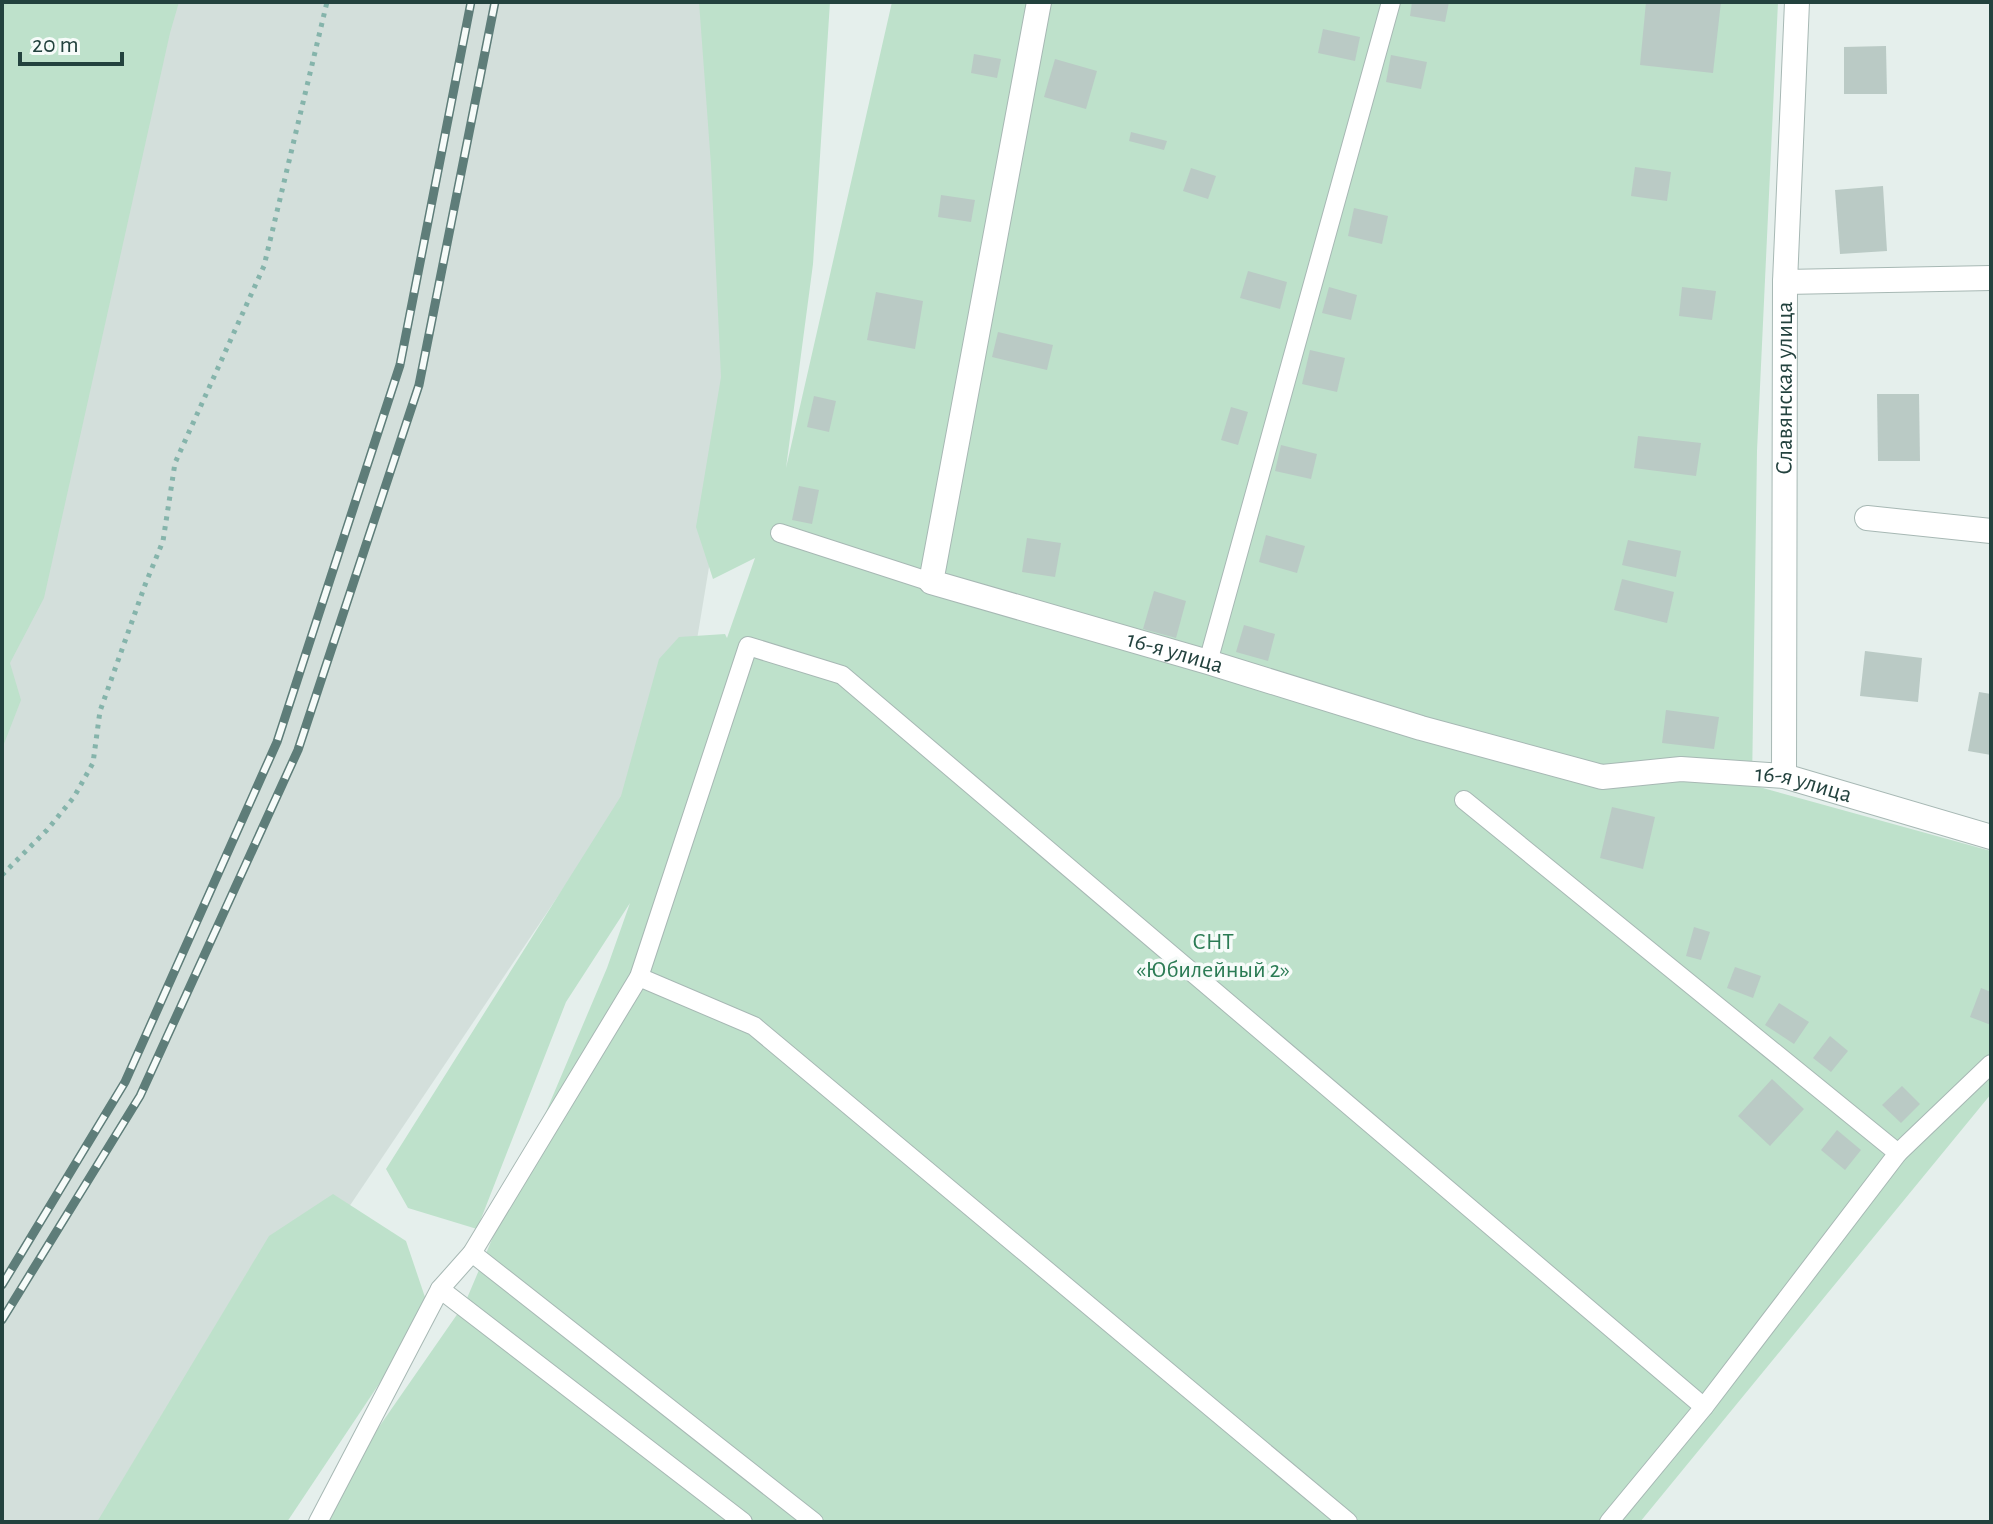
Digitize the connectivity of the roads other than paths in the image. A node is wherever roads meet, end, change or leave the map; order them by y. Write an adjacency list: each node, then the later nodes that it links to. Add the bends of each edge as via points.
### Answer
1 (1039, 2): 9 (street)
2 (1391, 2): 10 (lane)
3 (1797, 2): 5 (street, Славянская улица)
4 (1991, 278): 5 (street)
5 (1785, 282): 11 (street, Славянская улица)
6 (1867, 518): 7 (street)
7 (1991, 531)
8 (780, 533): 9 (lane)
9 (931, 582): 10 (street, 16-я улица)
10 (1208, 662): 11 (street, 16-я улица, via 1602,777 1681,769)
11 (1784, 776): 13 (street, 16-я улица)
12 (1464, 800): 16 (lane)
13 (1991, 837)
14 (639, 977): 17 (lane); 19 (lane, via 748,646 842,675); 23 (lane, via 754,1026)
15 (1991, 1064): 16 (lane)
16 (1898, 1153): 19 (lane)
17 (472, 1253): 18 (lane); 22 (lane)
18 (440, 1289): 20 (lane); 21 (lane)
19 (1704, 1407): 24 (lane)
20 (318, 1522)
21 (743, 1522)
22 (814, 1522)
23 (1348, 1522)
24 (1609, 1522)

